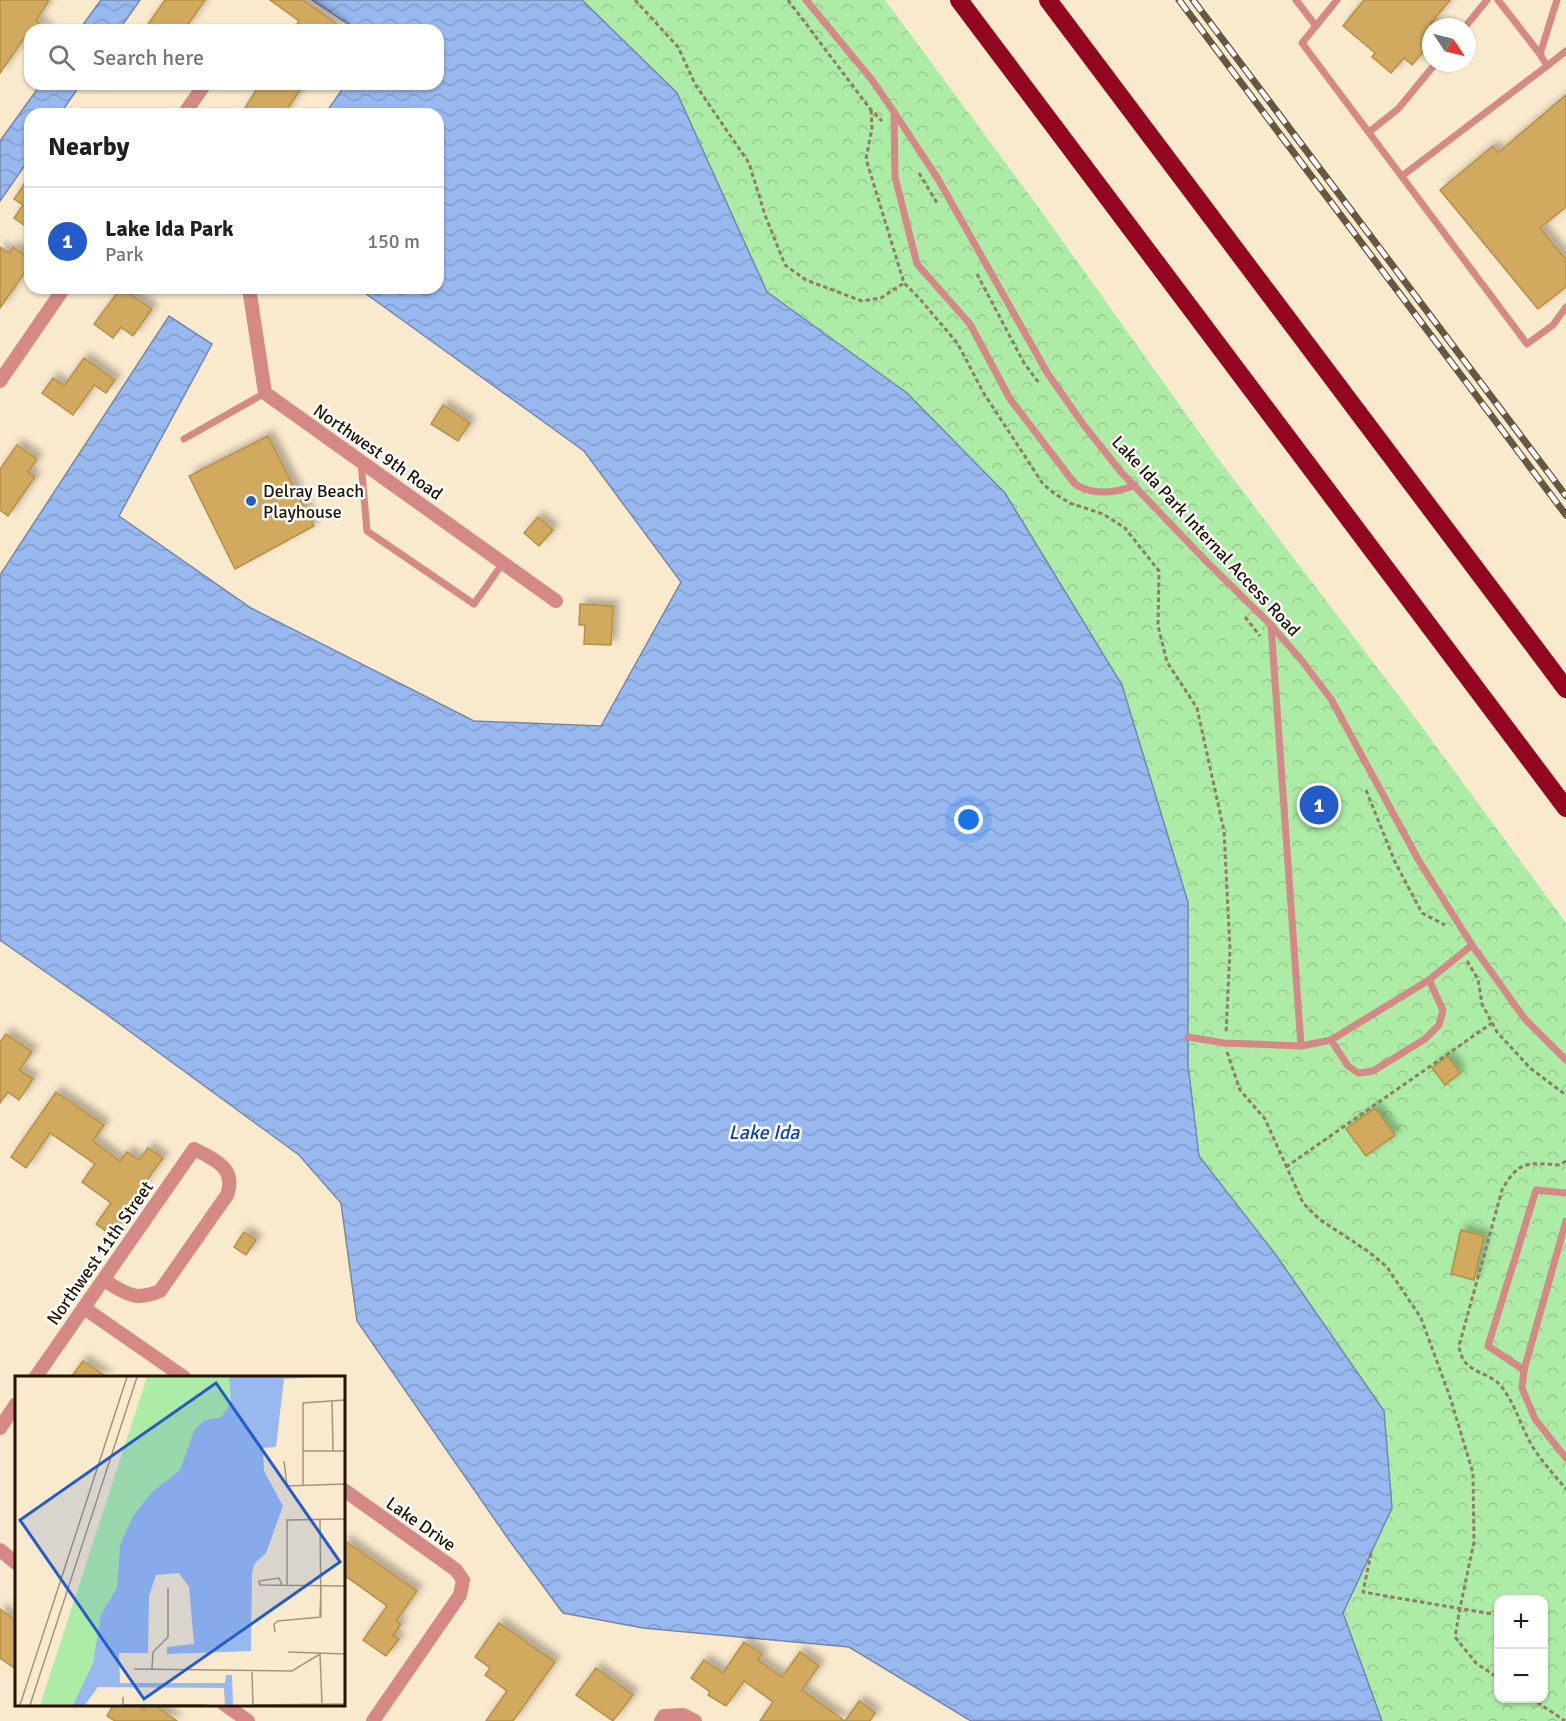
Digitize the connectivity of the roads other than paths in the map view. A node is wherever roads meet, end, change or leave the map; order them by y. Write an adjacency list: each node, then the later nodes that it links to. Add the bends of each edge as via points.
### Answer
1 (806, 0): 17 (lane, Lake Ida Park Internal Access Road)
2 (959, 0): 32 (highway)
3 (1048, 0): 31 (highway)
4 (1296, 0): 10 (lane)
5 (1338, 0): 10 (lane)
6 (1487, 0): 9 (lane)
7 (1498, 0): 12 (lane)
8 (1557, 0): 12 (lane)
9 (1472, 18)
10 (1316, 26): 18 (lane, via 1302,43)
11 (1566, 51): 13 (lane)
12 (1540, 54): 13 (lane)
13 (1547, 66): 19 (lane)
14 (1429, 72): 18 (lane, via 1398,109)
15 (201, 90): 16 (street)
16 (188, 108)
17 (894, 112): 27 (lane, Lake Ida Park Internal Access Road, via 938,179 1048,374 1083,424); 27 (lane, via 895,177 917,264 970,324 1010,399 1075,484 1084,490 1106,493)
18 (1369, 132): 19 (lane)
19 (1402, 176): 22 (lane, via 1527,344 1553,325)
20 (60, 294): 23 (street)
21 (250, 294): 24 (street)
22 (1566, 307)
23 (0, 381)
24 (265, 393): 25 (lane); 26 (street, Northwest 9th Road)
25 (184, 439)
26 (362, 462): 28 (street, Northwest 9th Road); 28 (lane, via 367,531 474,604)
27 (1135, 485): 30 (lane, Lake Ida Park Internal Access Road)
28 (503, 563): 29 (street, Northwest 9th Road)
29 (556, 601)
30 (1271, 625): 33 (lane, Lake Ida Park Internal Access Road, via 1331,699 1419,861); 37 (lane)
31 (1566, 689)
32 (1566, 808)
33 (1472, 945): 34 (lane); 38 (lane, Lake Ida Park Internal Access Road, via 1525,1019)
34 (1429, 980): 36 (lane); 36 (lane, via 1443,1010 1440,1025 1425,1039 1373,1071 1358,1073 1348,1066)
35 (1188, 1037): 37 (lane, via 1224,1043)
36 (1331, 1040): 37 (lane)
37 (1301, 1046)
38 (1566, 1060)
39 (1566, 1193): 43 (lane, via 1536,1190 1488,1346)
40 (1566, 1221): 43 (lane)
41 (103, 1280): 41 (street, Northwest 11th Street, via 143,1298 160,1291 221,1206 231,1185 220,1163 194,1149); 42 (street, Northwest 11th Street)
42 (84, 1308): 44 (street, Northwest 11th Street); 45 (street)
43 (1524, 1371): 48 (lane, via 1522,1388 1535,1419)
44 (36, 1376)
45 (184, 1376)
46 (15, 1406): 47 (street)
47 (0, 1428)
48 (1566, 1458)
49 (345, 1491): 55 (street, Lake Drive, via 456,1570 463,1580 460,1595)
50 (0, 1550): 51 (street)
51 (15, 1562)
52 (227, 1706): 54 (street)
53 (663, 1718): 56 (street, via 683,1715)
54 (248, 1721)
55 (374, 1721)
56 (695, 1721)

